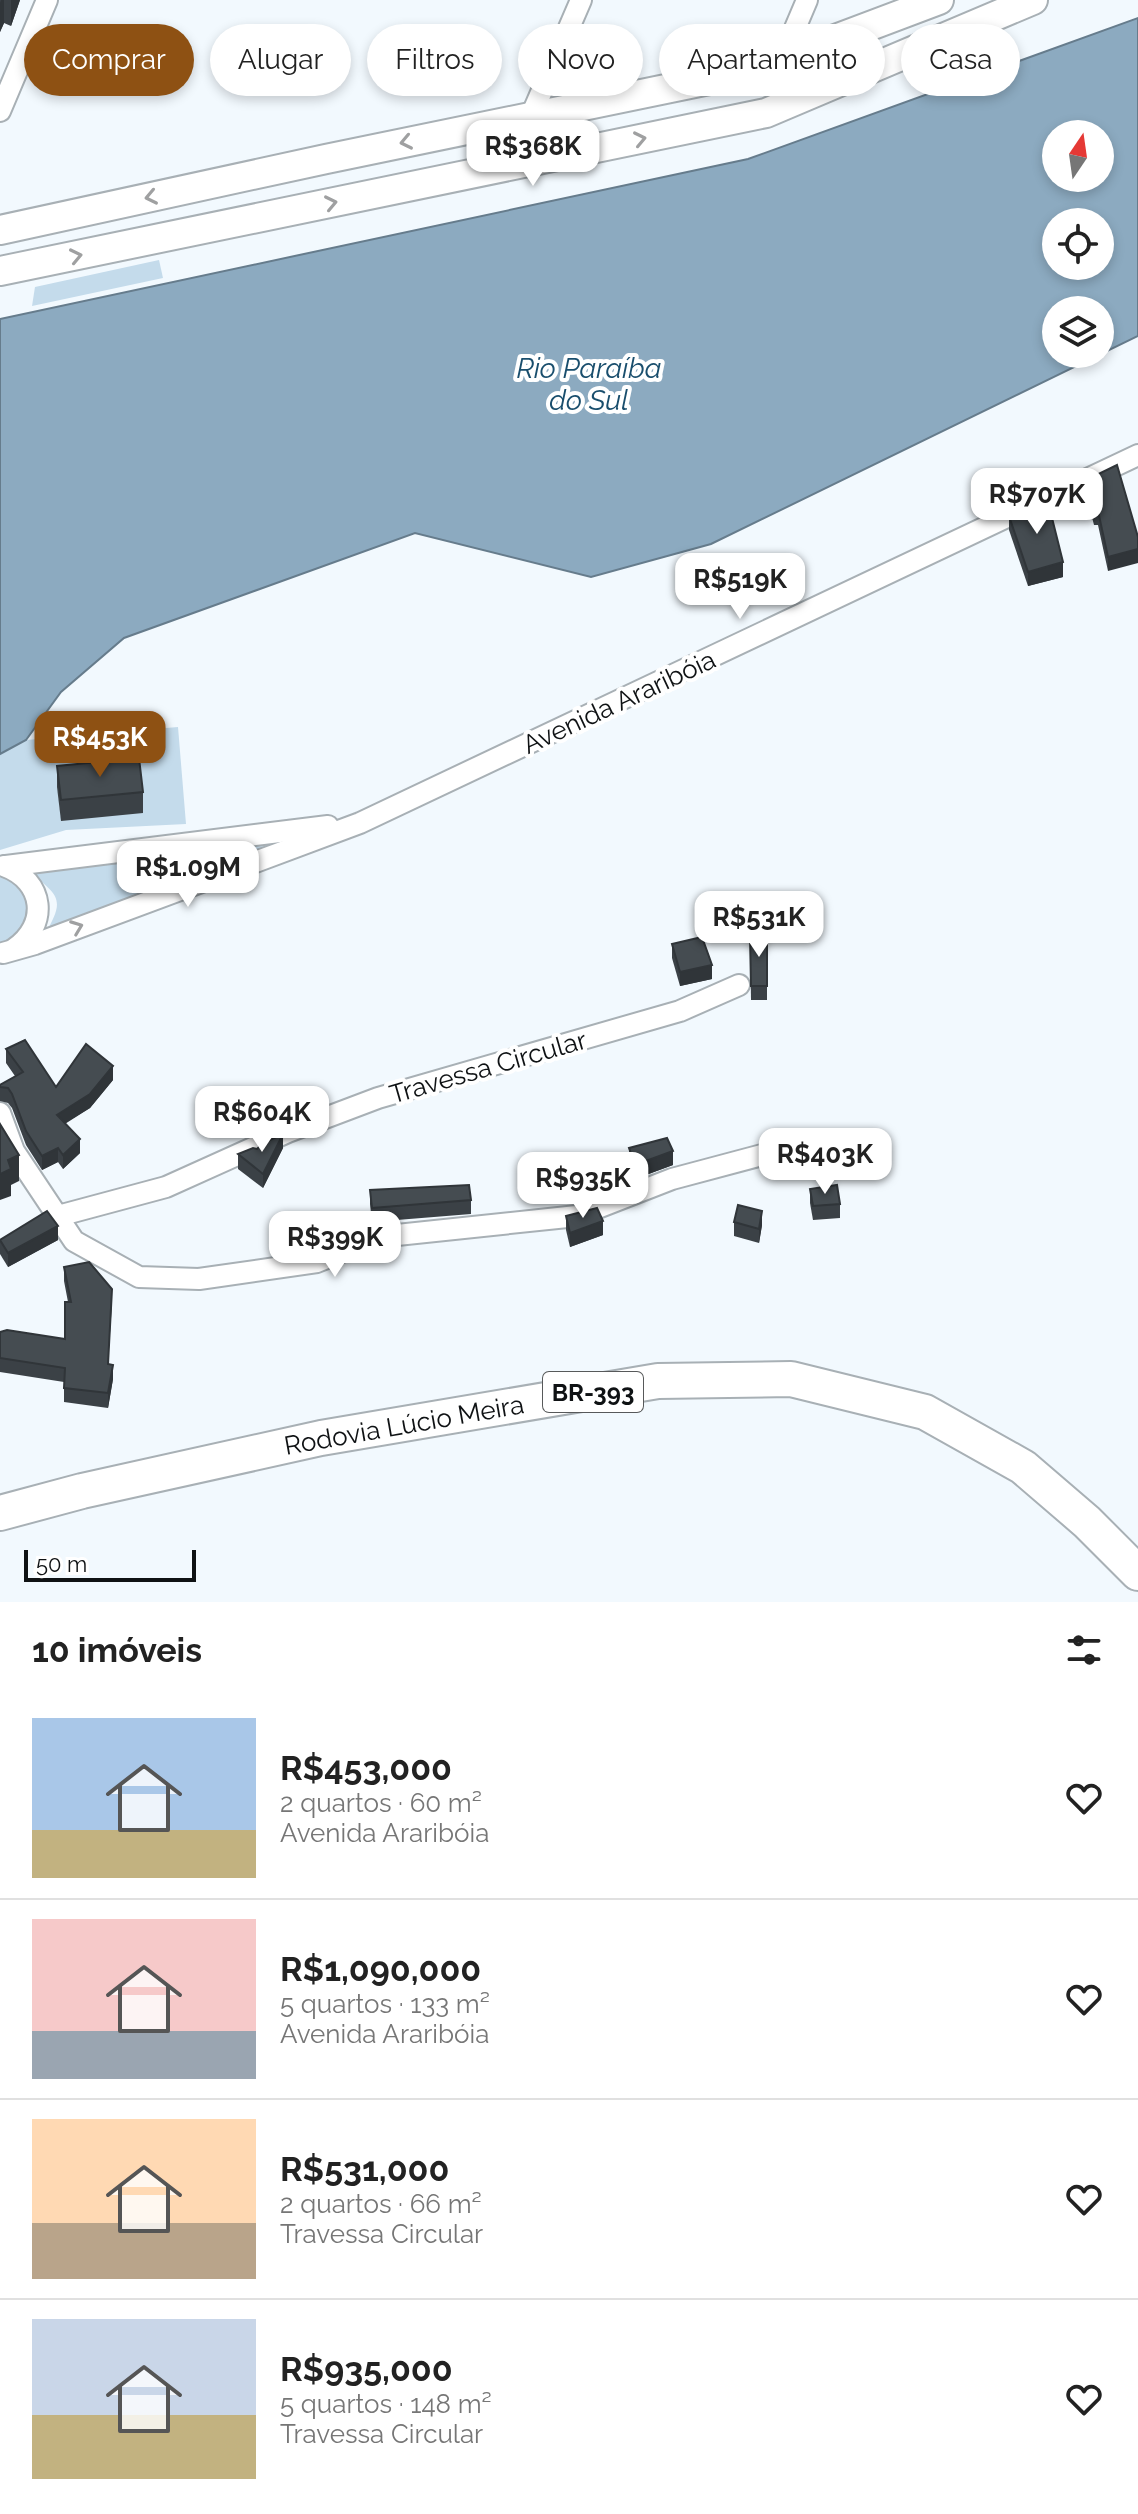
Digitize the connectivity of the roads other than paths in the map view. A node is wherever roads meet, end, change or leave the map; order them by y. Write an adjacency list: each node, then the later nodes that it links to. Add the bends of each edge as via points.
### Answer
1 (47, 0): 9 (street)
2 (581, 0): 10 (street)
3 (807, 0): 6 (street)
4 (939, 0): 7 (main road)
5 (1033, 0): 12 (main road, one-way to 5, via 766,113)
6 (797, 24)
7 (875, 24)
8 (659, 90): 10 (main road)
9 (0, 111)
10 (531, 116): 11 (main road, one-way to 11)
11 (0, 230)
12 (0, 271)
13 (1138, 455): 14 (street, Avenida Araribóia)
14 (360, 823): 15 (street, Avenida Araribóia); 16 (street, Avenida Araribóia, one-way to 14)
15 (3, 866): 16 (street, via 17,871 33,888 38,911 24,942)
16 (2, 953)
17 (739, 985): 20 (street, Travessa Circular, via 680,1011 378,1098 166,1187)
18 (0, 1113): 20 (street, via 14,1151)
19 (762, 1155): 20 (street, via 672,1179 577,1216 378,1237 317,1262 199,1279 139,1277 74,1241)
20 (58, 1216)
21 (0, 1513): 22 (highway, Rodovia Lúcio Meira / BR-393, via 321,1438 658,1381 791,1379 925,1412 1011,1460 1087,1522)
22 (1138, 1573)

